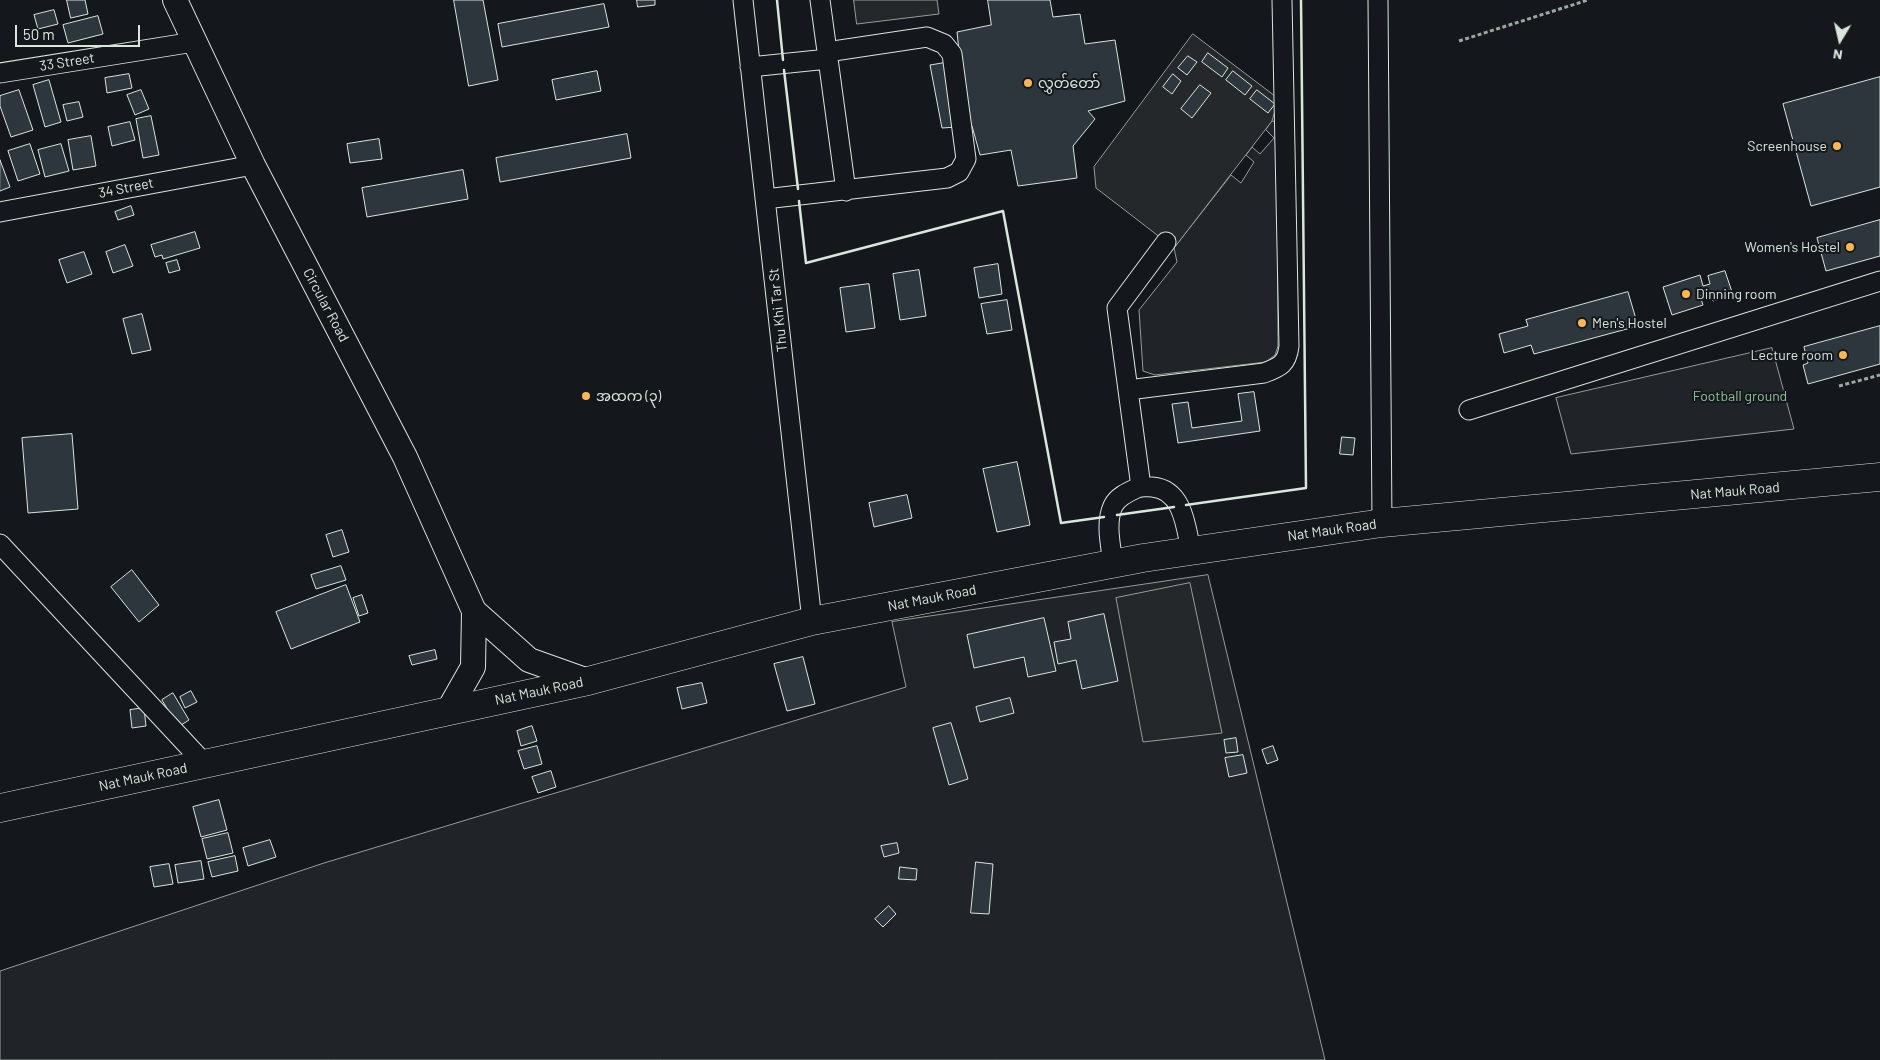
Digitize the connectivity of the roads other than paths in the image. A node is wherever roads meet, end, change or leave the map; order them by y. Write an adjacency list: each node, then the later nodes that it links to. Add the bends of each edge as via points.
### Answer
1 (175, 0): 6 (main road, Circular Road)
2 (743, 0): 8 (street, Thu Khi Tar St)
3 (820, 0): 7 (street)
4 (1282, 0): 16 (street, via 1290,346 1287,358 1278,368 1264,374)
5 (1378, 0): 20 (street)
6 (194, 42): 9 (street, 33 Street); 10 (main road, Circular Road)
7 (828, 56): 8 (street); 11 (street); 11 (street, via 927,37 944,44 952,54 964,140 966,159 959,172 947,178)
8 (750, 68): 12 (street, Thu Khi Tar St)
9 (0, 73)
10 (253, 165): 13 (street, 34 Street); 24 (main road, Circular Road, via 405,456)
11 (846, 191): 12 (street)
12 (765, 199): 25 (street, Thu Khi Tar St)
13 (0, 212)
14 (1166, 242): 16 (street, via 1117,308)
15 (1880, 282): 17 (street)
16 (1128, 390): 19 (street)
17 (1470, 410)
18 (1880, 477): 20 (highway, Nat Mauk Road)
19 (1141, 487): 22 (street, via 1159,488 1174,497 1184,514); 23 (street, via 1126,493 1113,506 1109,523)
20 (1382, 523): 22 (highway, Nat Mauk Road)
21 (0, 544): 28 (street)
22 (1191, 551): 23 (highway, Nat Mauk Road)
23 (1113, 564): 25 (highway, Nat Mauk Road)
24 (474, 611): 26 (main road, via 530,660); 27 (main road, via 473,667)
25 (812, 621): 26 (highway, Nat Mauk Road)
26 (588, 681): 27 (highway, Nat Mauk Road)
27 (448, 711): 28 (highway, Nat Mauk Road)
28 (204, 764): 29 (highway, Nat Mauk Road)
29 (0, 808)

